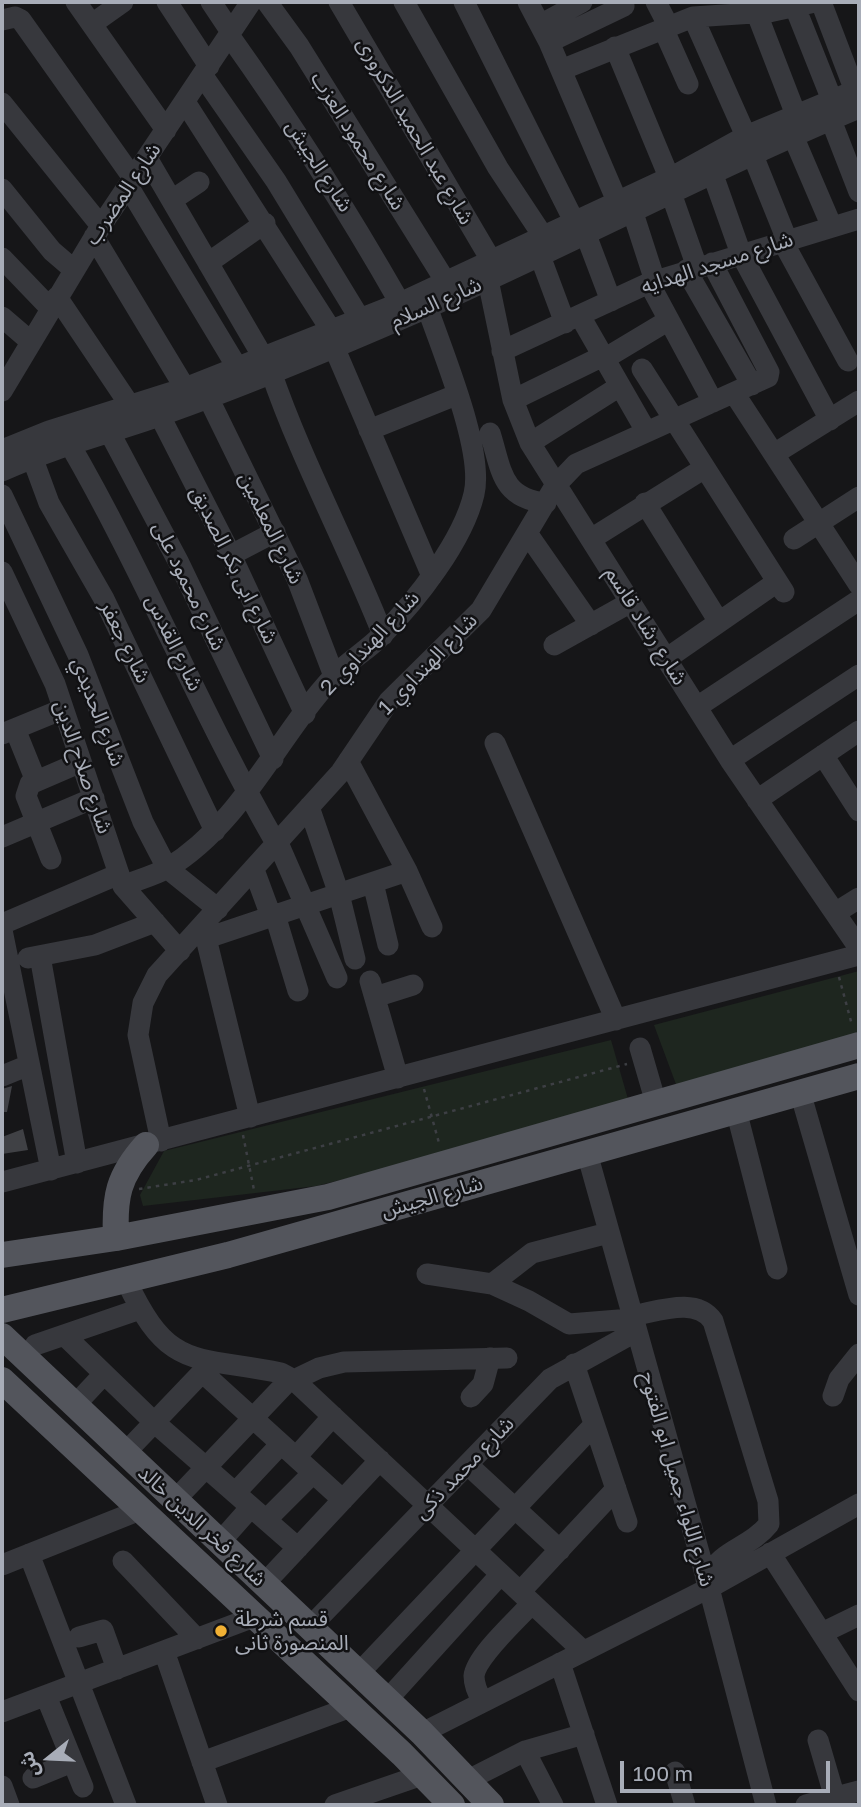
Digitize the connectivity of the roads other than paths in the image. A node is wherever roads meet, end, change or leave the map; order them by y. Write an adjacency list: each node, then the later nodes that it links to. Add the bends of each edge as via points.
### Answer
1 (76, 2): 20 (street)
2 (123, 2): 20 (street)
3 (167, 2): 27 (street)
4 (211, 2): 22 (street, شارع الجيش)
5 (251, 2): 22 (street, شارع المضرب)
6 (267, 2): 58 (street, شارع محمود العزب)
7 (339, 2): 57 (street, شارع عبد الحميد الدكرورى)
8 (404, 2): 51 (street)
9 (464, 2): 48 (street)
10 (528, 2): 23 (street)
11 (582, 2): 23 (street)
12 (656, 2): 21 (street)
13 (821, 2): 29 (street)
14 (623, 4): 23 (street); 24 (street)
15 (805, 4): 17 (street); 32 (street)
16 (717, 8): 17 (street); 18 (street)
17 (763, 9): 33 (street)
18 (693, 17): 21 (street); 35 (street)
19 (2, 20): 38 (street, via 21,20)
20 (92, 24): 34 (street)
21 (666, 27): 24 (street); 28 (street)
22 (230, 34): 27 (street, شارع المضرب); 63 (street, شارع الجيش, via 333,188)
23 (545, 34): 26 (street)
24 (639, 37): 25 (street)
25 (615, 47): 26 (street); 40 (street)
26 (561, 70): 44 (street)
27 (206, 71): 30 (street, شارع المضرب); 65 (street)
28 (688, 84)
29 (858, 96): 32 (street, شارع السلام)
30 (185, 102): 34 (street, شارع المضرب); 46 (street)
31 (2, 103): 49 (street, شارع المعلمين)
32 (831, 110): 33 (street, شارع السلام); 42 (street)
33 (795, 126): 35 (street, شارع السلام); 47 (street)
34 (166, 130): 36 (street, شارع المضرب)
35 (749, 145): 37 (street, شارع السلام); 40 (street, شارع السلام); 50 (street)
36 (147, 158): 38 (street, شارع المضرب); 43 (street)
37 (713, 175): 40 (street, شارع السلام); 52 (street)
38 (131, 182): 49 (street, شارع المضرب); 74 (street)
39 (199, 182): 43 (street)
40 (670, 186): 44 (street, شارع السلام); 55 (street)
41 (2, 189): 56 (street, via 51,251)
42 (859, 192)
43 (172, 200): 54 (street)
44 (625, 207): 48 (street, شارع السلام); 59 (street)
45 (859, 219): 47 (street, شارع مسجد الهدايه)
46 (265, 223): 54 (street); 68 (street)
47 (832, 227): 50 (street, شارع مسجد الهدايه)
48 (580, 228): 51 (street, شارع السلام); 61 (street)
49 (97, 232): 56 (street, شارع المضرب); 78 (street, شارع المعلمين)
50 (785, 241): 52 (street, شارع مسجد الهدايه); 72 (street)
51 (542, 246): 57 (street, شارع السلام); 66 (street)
52 (741, 254): 55 (street, شارع مسجد الهدايه); 87 (street)
53 (2, 258): 62 (street)
54 (208, 263): 73 (street)
55 (698, 267): 59 (street, شارع مسجد الهدايه); 76 (street)
56 (74, 269): 62 (street, شارع المضرب)
57 (489, 270): 58 (street, شارع السلام); 60 (street, شارع السلام); 70 (street, شارع رشاد قاسم)
58 (446, 282): 60 (street, شارع السلام)
59 (652, 282): 61 (street, شارع مسجد الهدايه); 67 (street)
60 (425, 300): 63 (street, شارع السلام); 68 (street, شارع السلام); 80 (street, شارع الهنداوي 2)
61 (611, 301): 66 (street, شارع مسجد الهدايه)
62 (53, 303): 69 (street, شارع المضرب); 84 (street)
63 (400, 303): 65 (street, شارع السلام)
64 (2, 317): 69 (street)
65 (360, 318): 68 (street, شارع السلام)
66 (572, 319): 70 (street, شارع مسجد الهدايه); 71 (street)
67 (669, 320): 71 (street); 83 (street)
68 (332, 338): 73 (street, شارع السلام); 89 (street)
69 (30, 341): 79 (street, شارع المضرب)
70 (502, 351): 81 (street, شارع رشاد قاسم)
71 (604, 357): 77 (street); 81 (street)
72 (848, 361)
73 (267, 364): 74 (street, شارع السلام); 78 (street, شارع السلام); 116 (street)
74 (237, 367): 78 (street, شارع السلام)
75 (642, 369): 86 (street)
76 (752, 384): 83 (street, شارع الهنداوي 1); 95 (street)
77 (620, 386): 90 (street); 91 (street)
78 (198, 389): 84 (street, شارع السلام); 85 (street, شارع السلام); 104 (street, شارع المعلمين)
79 (2, 391)
80 (456, 395): 89 (street); 92 (street, شارع الهنداوي 2)
81 (513, 400): 91 (street, شارع رشاد قاسم)
82 (859, 401): 87 (street)
83 (713, 402): 86 (street, شارع الهنداوي 1)
84 (131, 407): 88 (street, شارع السلام)
85 (160, 416): 88 (street, شارع السلام); 108 (street, شارع ابى بكر الصديق)
86 (671, 420): 90 (street, شارع الهنداوي 1); 97 (street)
87 (830, 420): 95 (street)
88 (105, 423): 93 (street, شارع السلام); 94 (street, شارع السلام, via 49,431); 128 (street, شارع محمود على, via 179,563)
89 (369, 430): 110 (street)
90 (646, 431): 100 (street, شارع الهنداوي 1, via 576,464)
91 (526, 435): 92 (street); 100 (street, شارع رشاد قاسم)
92 (480, 436): 100 (street, via 509,488 528,501); 110 (street, شارع الهنداوي 2, via 475,492)
93 (69, 443): 96 (street, شارع السلام); 133 (street, شارع القدس, via 134,560)
94 (2, 450)
95 (774, 454): 103 (street)
96 (32, 457): 98 (street, شارع السلام); 139 (street, شارع جعفر, via 50,503 104,599)
97 (703, 469): 102 (street); 114 (street, via 781,587)
98 (2, 471)
99 (2, 495): 143 (street, شارع الحديدي, via 78,656 123,776)
100 (551, 495): 105 (street, شارع الهنداوي 1); 106 (street, شارع رشاد قاسم)
101 (859, 497): 103 (street)
102 (645, 503): 106 (street); 114 (street)
103 (819, 523): 107 (street); 111 (street)
104 (275, 532): 108 (street); 120 (street, شارع المعلمين)
105 (527, 533): 115 (street); 130 (street, شارع الهنداوي 1, via 481,610 389,701)
106 (590, 538): 113 (street, شارع رشاد قاسم)
107 (794, 539)
108 (231, 555): 123 (street, شارع ابى بكر الصديق)
109 (2, 572): 122 (street, شارع صلاح الدين, via 45,660)
110 (432, 576): 116 (street, شارع الهنداوي 2)
111 (859, 585)
112 (859, 600): 121 (street)
113 (631, 602): 115 (street); 118 (street, شارع رشاد قاسم)
114 (719, 622): 118 (street)
115 (591, 625): 117 (street)
116 (383, 635): 120 (street, شارع الهنداوي 2)
117 (554, 645)
118 (666, 659): 121 (street, شارع رشاد قاسم)
119 (859, 675): 129 (street)
120 (334, 676): 123 (street, شارع الهنداوي 2)
121 (697, 707): 129 (street, شارع رشاد قاسم)
122 (62, 709): 124 (street); 131 (street, شارع صلاح الدين)
123 (305, 714): 128 (street, شارع الهنداوي 2)
124 (7, 727): 132 (street)
125 (859, 731): 127 (street)
126 (495, 743): 170 (street)
127 (823, 755): 135 (street); 137 (street)
128 (273, 759): 133 (street, شارع الهنداوي 2)
129 (730, 760): 135 (street, شارع رشاد قاسم)
130 (348, 761): 136 (street, شارع الهنداوي 1); 145 (street)
131 (81, 762): 132 (street); 134 (street, شارع صلاح الدين)
132 (36, 781): 138 (street, via 26,796)
133 (247, 794): 139 (street, شارع الهنداوي 2); 141 (street, شارع القدس)
134 (94, 798): 138 (street); 146 (street, شارع صلاح الدين)
135 (757, 800): 152 (street, شارع رشاد قاسم)
136 (309, 807): 141 (street, شارع الهنداوي 1); 148 (street)
137 (858, 808)
138 (36, 822): 140 (street); 142 (street)
139 (215, 831): 143 (street, شارع الهنداوي 2)
140 (2, 837)
141 (278, 844): 144 (street, شارع الهنداوي 1); 150 (street, شارع القدس)
142 (51, 859)
143 (167, 868): 146 (street, شارع الهنداوي 2); 151 (street, شارع الحديدي)
144 (254, 870): 151 (street, شارع الهنداوي 1); 153 (street)
145 (407, 871): 147 (street); 156 (street)
146 (121, 880): 154 (street, شارع صلاح الدين); 155 (street, شارع الهنداوي 2)
147 (373, 883): 148 (street); 159 (street)
148 (339, 894): 150 (street); 164 (street)
149 (859, 898): 152 (street)
150 (306, 905): 153 (street); 166 (street, شارع القدس)
151 (218, 909): 158 (street, شارع الهنداوي 1)
152 (835, 913): 160 (street, شارع رشاد قاسم)
153 (273, 916): 158 (street); 169 (street)
154 (155, 922): 161 (street, شارع صلاح الدين); 163 (street, via 95,946)
155 (2, 924)
156 (432, 927)
157 (2, 930): 165 (street)
158 (205, 932): 161 (street, شارع الهنداوي 1); 181 (street)
159 (388, 945)
160 (859, 948)
161 (180, 951): 182 (street, شارع الهنداوي 1, via 143,1003 138,1035)
162 (859, 955): 170 (street)
163 (40, 956): 165 (street); 184 (street)
164 (355, 959)
165 (8, 962): 168 (street)
166 (337, 978)
167 (413, 985): 177 (street, via 372,988)
168 (8, 988): 174 (street)
169 (298, 992)
170 (615, 1020): 177 (street)
171 (859, 1045): 173 (main road, شارع الجيش)
172 (642, 1054): 179 (street)
173 (795, 1063): 178 (main road); 179 (main road, شارع الجيش)
174 (29, 1065): 175 (street); 185 (street)
175 (2, 1076)
176 (859, 1076): 178 (main road, شارع الجيش)
177 (398, 1078): 181 (street)
178 (801, 1092): 180 (main road, شارع الجيش); 198 (street)
179 (656, 1102): 187 (main road, شارع الجيش, via 328,1197)
180 (736, 1110): 183 (main road, شارع الجيش); 194 (street)
181 (245, 1119): 182 (street)
182 (153, 1143): 184 (street); 190 (main road, via 127,1166)
183 (587, 1153): 189 (street, شارع اللواء جميل ابو الفتوح); 191 (main road, شارع الجيش)
184 (77, 1163): 185 (street)
185 (51, 1170): 186 (street)
186 (2, 1182)
187 (258, 1210): 188 (main road, شارع الجيش); 191 (main road, via 256,1228)
188 (221, 1218): 190 (main road, شارع الجيش); 193 (main road, via 232,1235)
189 (608, 1233): 197 (street, via 532,1253); 201 (street, شارع اللواء جميل ابو الفتوح)
190 (116, 1238): 192 (main road, شارع الجيش)
191 (266, 1244): 193 (main road, شارع الجيش)
192 (2, 1255)
193 (228, 1255): 196 (main road, شارع الجيش)
194 (777, 1269)
195 (427, 1274): 197 (street)
196 (126, 1280): 199 (street); 200 (main road, شارع الجيش)
197 (492, 1284): 201 (street, via 569,1324)
198 (859, 1295)
199 (140, 1309): 202 (street); 207 (street, via 172,1348)
200 (2, 1310)
201 (632, 1322): 206 (street, شارع محمد ذكى); 242 (street, شارع اللواء جميل ابو الفتوح); 242 (street, via 688,1307 707,1312 768,1501 769,1524 719,1558)
202 (64, 1335): 204 (street); 208 (street)
203 (2, 1336): 213 (main road, شارع فخر الدين خالد)
204 (35, 1345)
205 (859, 1354): 211 (street)
206 (574, 1364): 217 (street); 221 (street, شارع محمد ذكى, via 541,1388)
207 (207, 1367): 209 (street, via 273,1371); 215 (street); 216 (street)
208 (104, 1374): 213 (street); 216 (street)
209 (293, 1379): 212 (street, via 345,1362 498,1358); 214 (street); 215 (street)
210 (2, 1380): 231 (main road, شارع فخر الدين خالد)
211 (833, 1396)
212 (471, 1397)
213 (75, 1405): 219 (main road, شارع فخر الدين خالد)
214 (332, 1416): 218 (street); 220 (street)
215 (253, 1418): 218 (street); 222 (street)
216 (154, 1422): 219 (street); 222 (street)
217 (594, 1425): 224 (street); 230 (street)
218 (288, 1451): 223 (street); 228 (street)
219 (125, 1452): 225 (main road, شارع فخر الدين خالد)
220 (380, 1461): 226 (street); 229 (street)
221 (468, 1465): 229 (street, شارع محمد ذكى); 230 (street)
222 (206, 1467): 225 (street); 228 (street)
223 (313, 1473): 226 (street); 228 (street)
224 (616, 1489): 232 (street); 236 (street)
225 (175, 1500): 233 (main road, شارع فخر الدين خالد)
226 (343, 1500): 234 (street)
227 (859, 1504): 237 (street)
228 (251, 1506): 233 (street); 234 (street)
229 (429, 1506): 235 (street); 247 (street, شارع محمد ذكى)
230 (515, 1508): 235 (street); 236 (street)
231 (140, 1510): 238 (street); 246 (main road, شارع فخر الدين خالد)
232 (627, 1522)
233 (220, 1542): 243 (main road, شارع فخر الدين خالد)
234 (298, 1548): 243 (street)
235 (475, 1550): 241 (street); 255 (street)
236 (560, 1550): 244 (street)
237 (770, 1553): 242 (street); 248 (street)
238 (29, 1554): 240 (street); 256 (street)
239 (123, 1561): 250 (street)
240 (2, 1565)
241 (501, 1574): 244 (street); 259 (street)
242 (707, 1583): 252 (street); 288 (street, شارع اللواء جميل ابو الفتوح)
243 (270, 1589): 246 (main road); 247 (main road, شارع فخر الدين خالد)
244 (526, 1598): 252 (street); 260 (street, via 479,1662 474,1675)
245 (859, 1615): 248 (street)
246 (254, 1617): 250 (street); 261 (main road, شارع فخر الدين خالد)
247 (310, 1627): 255 (main road, شارع فخر الدين خالد)
248 (822, 1633): 257 (street)
249 (79, 1637): 254 (street, via 103,1629)
250 (197, 1639): 251 (street)
251 (164, 1651): 254 (street); 269 (street)
252 (583, 1651): 253 (street)
253 (560, 1662): 260 (street); 264 (street)
254 (117, 1669): 256 (street)
255 (359, 1673): 259 (main road, شارع فخر الدين خالد)
256 (79, 1683): 258 (street); 280 (street)
257 (857, 1683)
258 (46, 1696): 262 (street); 268 (street)
259 (387, 1700): 263 (main road, شارع فخر الدين خالد)
260 (483, 1702): 263 (street)
261 (351, 1707): 267 (main road, شارع فخر الدين خالد); 269 (street)
262 (2, 1712)
263 (422, 1733): 267 (main road); 273 (main road, شارع فخر الدين خالد)
264 (584, 1734): 266 (street); 286 (street)
265 (818, 1740): 278 (street)
266 (525, 1751): 273 (street); 285 (street)
267 (402, 1754): 271 (main road, شارع فخر الدين خالد)
268 (72, 1762): 272 (street); 275 (street)
269 (202, 1762): 281 (street)
270 (675, 1772): 287 (street)
271 (422, 1775): 277 (street); 283 (main road, شارع فخر الدين خالد)
272 (33, 1778)
273 (467, 1780): 284 (main road, شارع فخر الدين خالد)
274 (2, 1786): 279 (street)
275 (83, 1787)
276 (859, 1791): 278 (street)
277 (386, 1797): 282 (street)
278 (835, 1801): 289 (street)
279 (9, 1805)
280 (126, 1805)
281 (217, 1805)
282 (335, 1805)
283 (452, 1805)
284 (491, 1805)
285 (553, 1805)
286 (607, 1805)
287 (685, 1805)
288 (766, 1805)
289 (806, 1805)

